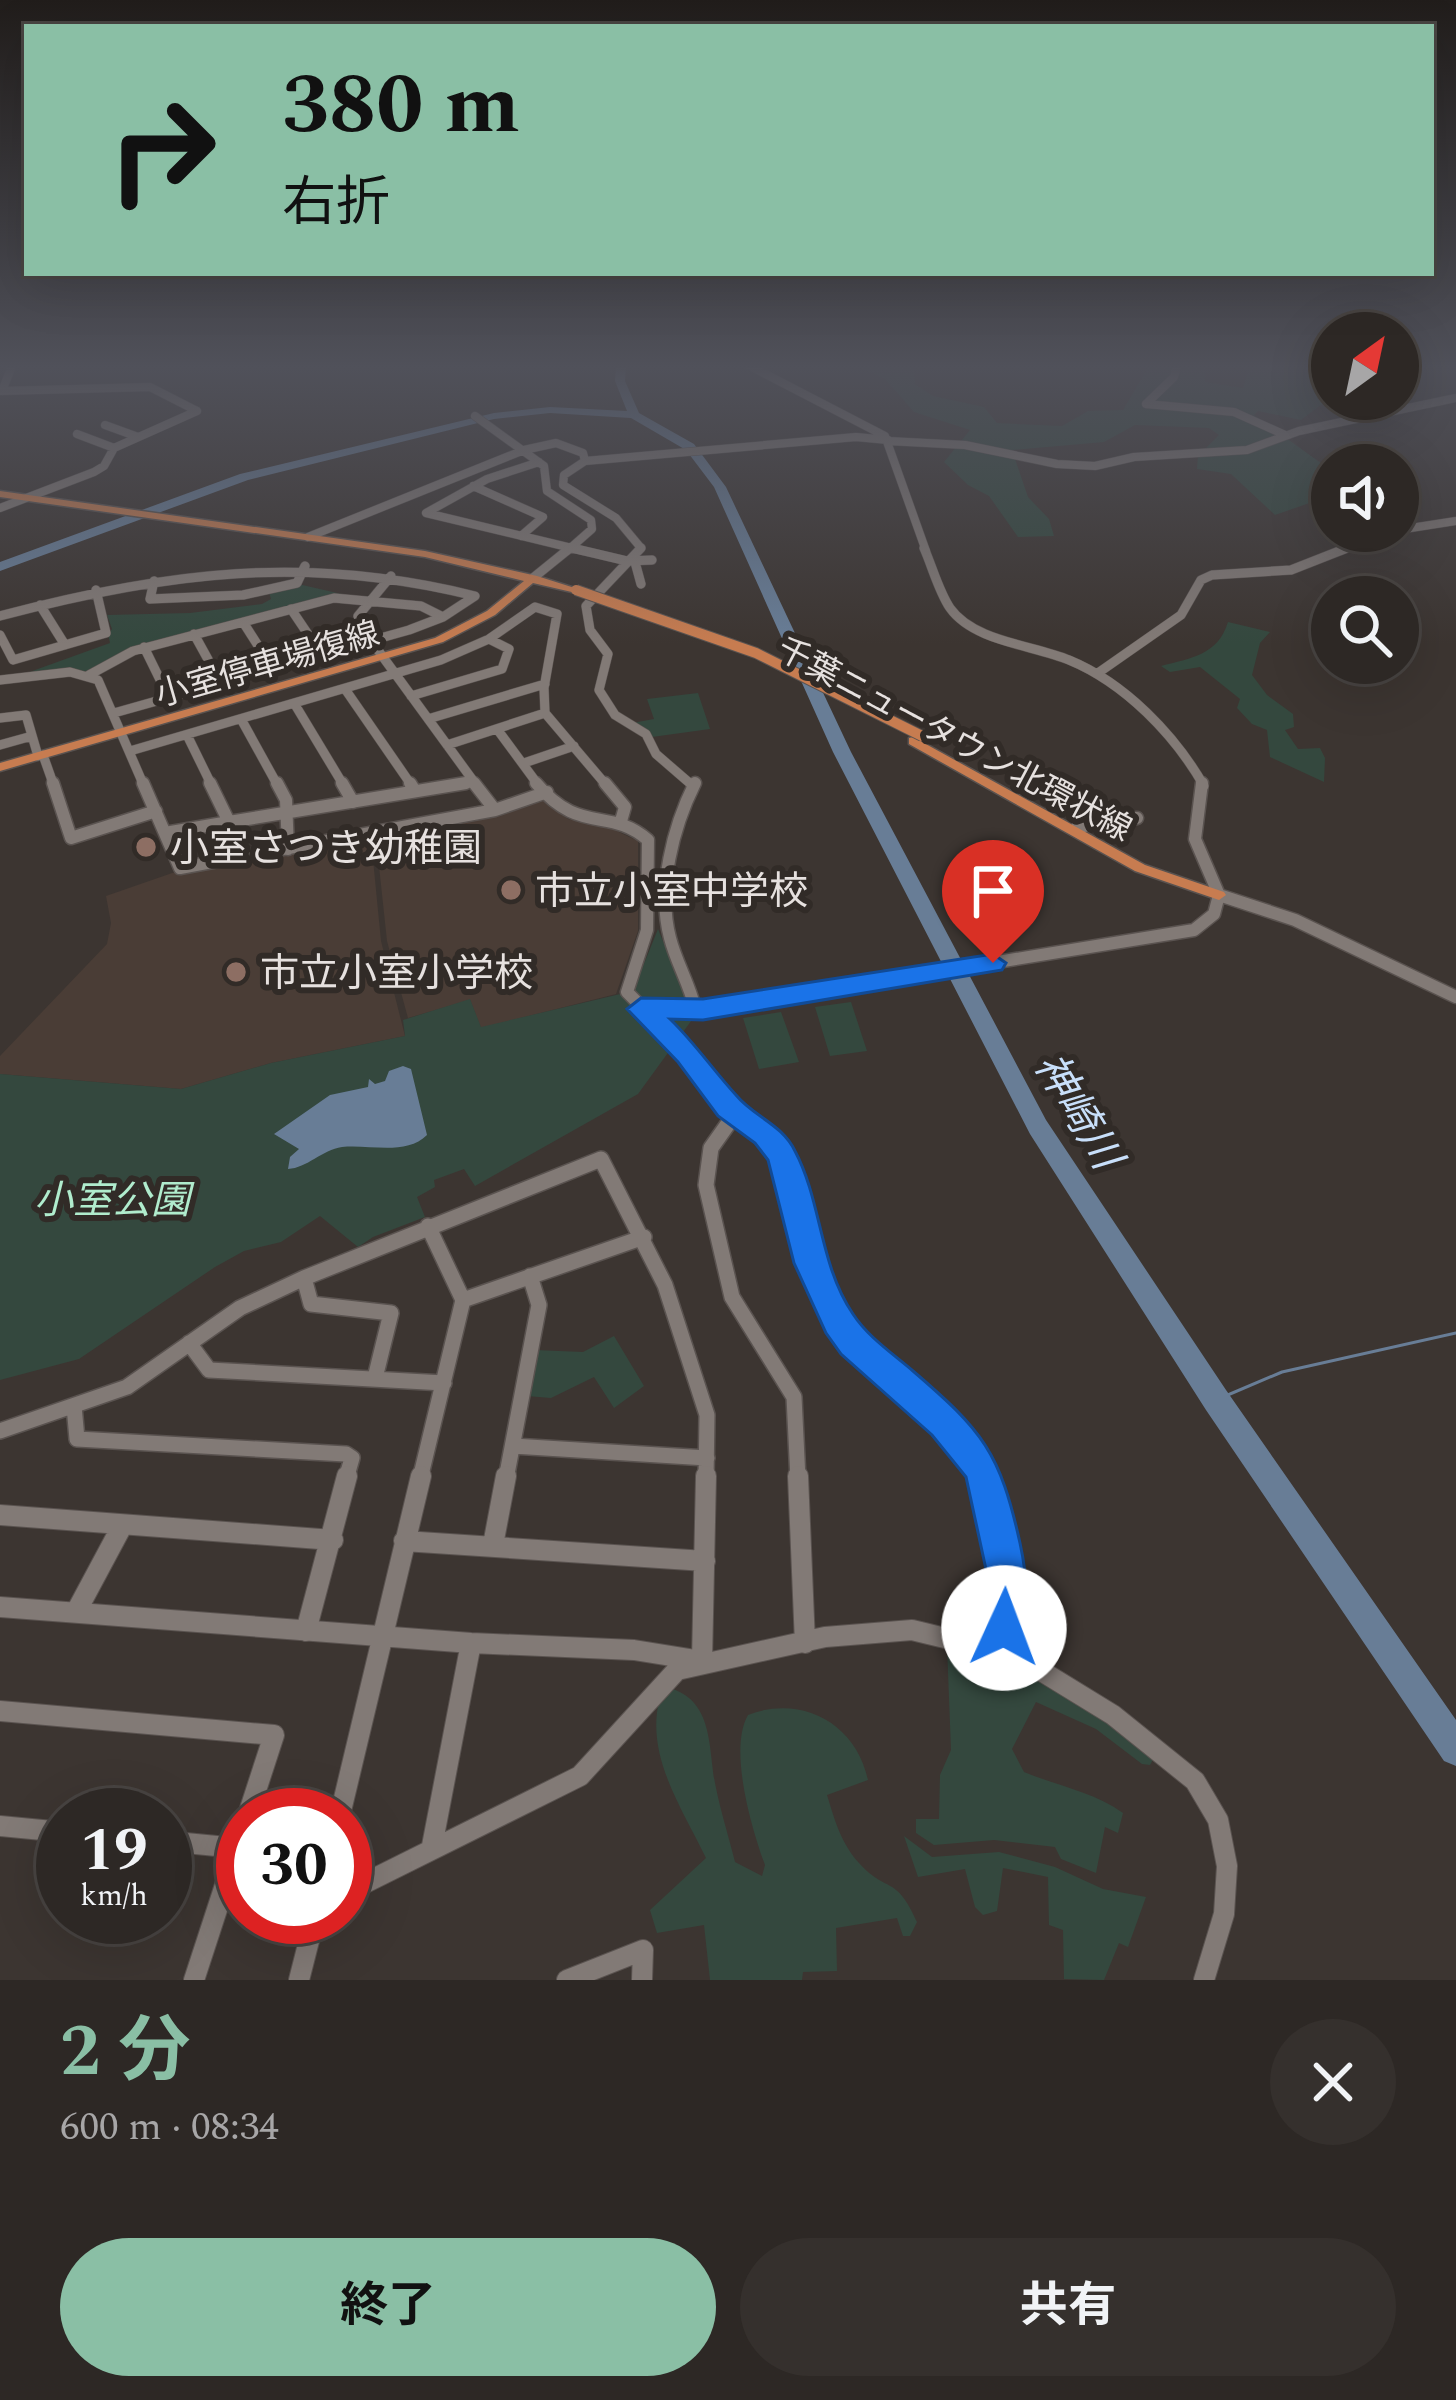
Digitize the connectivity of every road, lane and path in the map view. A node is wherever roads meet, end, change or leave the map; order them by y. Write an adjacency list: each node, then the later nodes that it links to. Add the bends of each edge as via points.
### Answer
1 (105, 458): 12 (street, via 94,472)
2 (503, 458): 18 (street)
3 (534, 458): 9 (street)
4 (617, 458): 8 (street)
5 (893, 458): 46 (street, via 951,610 979,630)
6 (1040, 458): 7 (street, via 1082,466)
7 (1126, 458)
8 (585, 461): 22 (street, via 562,482 635,538 641,550)
9 (539, 462): 10 (street); 19 (street, via 547,490 591,520 592,529)
10 (473, 486): 17 (street, via 543,517); 17 (street, via 426,513)
11 (0, 494): 12 (main road, 千葉ニュータウン北環状線)
12 (20, 497): 13 (street); 14 (main road, 千葉ニュータウン北環状線)
13 (0, 508)
14 (152, 517): 18 (main road, 千葉ニュータウン北環状線); 26 (main road, 千葉ニュータウン北環状線)
15 (1456, 521): 16 (street)
16 (1419, 526)
17 (521, 536): 19 (street)
18 (308, 537): 26 (main road, 千葉ニュータウン北環状線)
19 (570, 548): 22 (street); 26 (street)
20 (1337, 552): 46 (street, via 1291,570 1201,580 1181,615)
21 (652, 560): 22 (street)
22 (631, 562): 29 (street); 89 (street, via 590,600 586,616 608,655 604,702 694,782 679,815 664,903)
23 (305, 566): 24 (street); 27 (street); 27 (street, via 297,583 225,596 150,599)
24 (351, 570): 25 (street); 28 (street)
25 (392, 576): 31 (street); 35 (street, via 475,596)
26 (530, 580): 44 (main road, 小室停車場復線, via 457,633); 65 (main road, 千葉ニュータウン北環状線, bridge, via 743,656)
27 (154, 581): 30 (street)
28 (338, 582)
29 (641, 584)
30 (96, 590): 32 (street); 41 (street, via 108,630)
31 (369, 598): 33 (street); 35 (street); 40 (street, via 358,616)
32 (40, 604): 34 (street); 41 (street)
33 (291, 609): 36 (street); 43 (street)
34 (0, 616)
35 (443, 616): 40 (street)
36 (243, 622): 37 (street); 45 (street)
37 (194, 634): 42 (street); 50 (street)
38 (0, 635): 41 (street, via 13,660)
39 (489, 639): 47 (street); 51 (street, via 535,607 557,614); 53 (street, via 509,649 502,669)
40 (371, 641): 43 (street); 44 (street)
41 (65, 645)
42 (144, 647): 48 (street); 54 (street)
43 (322, 655): 45 (street)
44 (382, 658): 47 (street); 62 (main road, 小室停車場復線)
45 (273, 668): 50 (street)
46 (1098, 673): 87 (street, via 1202,776 1206,799 1195,839)
47 (394, 674): 52 (street); 53 (street)
48 (89, 675): 49 (street); 56 (street)
49 (0, 680)
50 (221, 683): 54 (street)
51 (545, 684): 57 (street); 60 (street)
52 (345, 688): 55 (street); 74 (street)
53 (411, 696): 60 (street)
54 (170, 698): 56 (street)
55 (294, 704): 59 (street); 76 (street)
56 (114, 713): 62 (street)
57 (545, 713): 61 (street); 68 (street)
58 (0, 718): 64 (street, via 24,714)
59 (241, 719): 63 (street); 79 (street)
60 (428, 719): 67 (street)
61 (497, 729): 67 (street); 71 (street)
62 (122, 732): 69 (street); 70 (main road, 小室停車場復線)
63 (187, 735): 69 (street); 82 (street)
64 (32, 736): 66 (street); 70 (street)
65 (917, 739): 83 (main road, 千葉ニュータウン北環状線); 86 (main road, 千葉ニュータウン北環状線)
66 (0, 745)
67 (447, 745): 73 (street)
68 (574, 746): 71 (street); 81 (street, via 625,807)
69 (130, 751): 78 (street)
70 (40, 756): 72 (main road, 小室停車場復線); 78 (street, via 71,838)
71 (524, 763): 75 (street)
72 (0, 767)
73 (474, 782): 74 (street); 77 (street)
74 (415, 791): 76 (street)
75 (547, 792): 77 (street); 81 (street, via 572,815)
76 (353, 802): 79 (street)
77 (495, 810): 85 (street)
78 (156, 811): 84 (street)
79 (287, 812): 82 (street); 85 (street)
80 (1137, 818): 83 (street)
81 (621, 821): 90 (street, via 648,840 647,930 627,986)
82 (229, 822): 84 (street)
83 (1077, 827): 86 (main road, 千葉ニュータウン北環状線)
84 (165, 832): 85 (street, via 179,868)
85 (288, 849)
86 (1140, 868): 87 (main road, 千葉ニュータウン北環状線)
87 (1219, 895): 88 (street, via 1295,920); 89 (street, via 1214,914 1194,930)
88 (1456, 998)
89 (694, 1008): 90 (street)
90 (647, 1014): 91 (street)
91 (735, 1114): 115 (street, via 711,1148 706,1185 733,1297 794,1397); 116 (street, via 782,1155 811,1263 838,1322 980,1463 1007,1574)
92 (428, 1226): 93 (street, via 601,1160); 95 (street); 96 (street)
93 (644, 1237): 94 (street); 103 (street, via 707,1415)
94 (530, 1276): 96 (street); 102 (street, via 539,1305)
95 (304, 1278): 97 (street); 98 (street, via 311,1304 391,1313)
96 (463, 1300): 99 (street)
97 (189, 1342): 98 (street, via 209,1370); 100 (street, via 127,1387)
98 (375, 1378): 99 (street)
99 (444, 1383): 107 (street)
100 (74, 1406): 101 (street); 106 (street, via 76,1439 346,1454 353,1467)
101 (0, 1431)
102 (513, 1447): 103 (street); 108 (street)
103 (706, 1458): 109 (street)
104 (0, 1515): 105 (street)
105 (122, 1526): 106 (street); 111 (street)
106 (332, 1540): 112 (street)
107 (404, 1541): 108 (street); 113 (street)
108 (494, 1546): 109 (street)
109 (705, 1561): 117 (street)
110 (0, 1607): 111 (street)
111 (76, 1612): 112 (street)
112 (306, 1631): 113 (street)
113 (383, 1637): 114 (street); 120 (street)
114 (471, 1643): 117 (street); 123 (street)
115 (805, 1643): 116 (street, via 902,1629 976,1648); 117 (street)
116 (999, 1645): 131 (street, via 1173,1762 1211,1803 1228,1896)
117 (702, 1661): 123 (street, via 661,1683 580,1776)
118 (0, 1711): 119 (street, via 274,1735)
119 (257, 1788)
120 (347, 1788)
121 (0, 1826): 122 (street)
122 (36, 1829)
123 (432, 1846): 124 (street)
124 (372, 1878)
125 (216, 1913): 127 (street)
126 (308, 1944): 128 (street)
127 (194, 1980)
128 (298, 1980)
129 (567, 1980): 130 (street, via 643,1950)
130 (642, 1980)
131 (1206, 1980)

